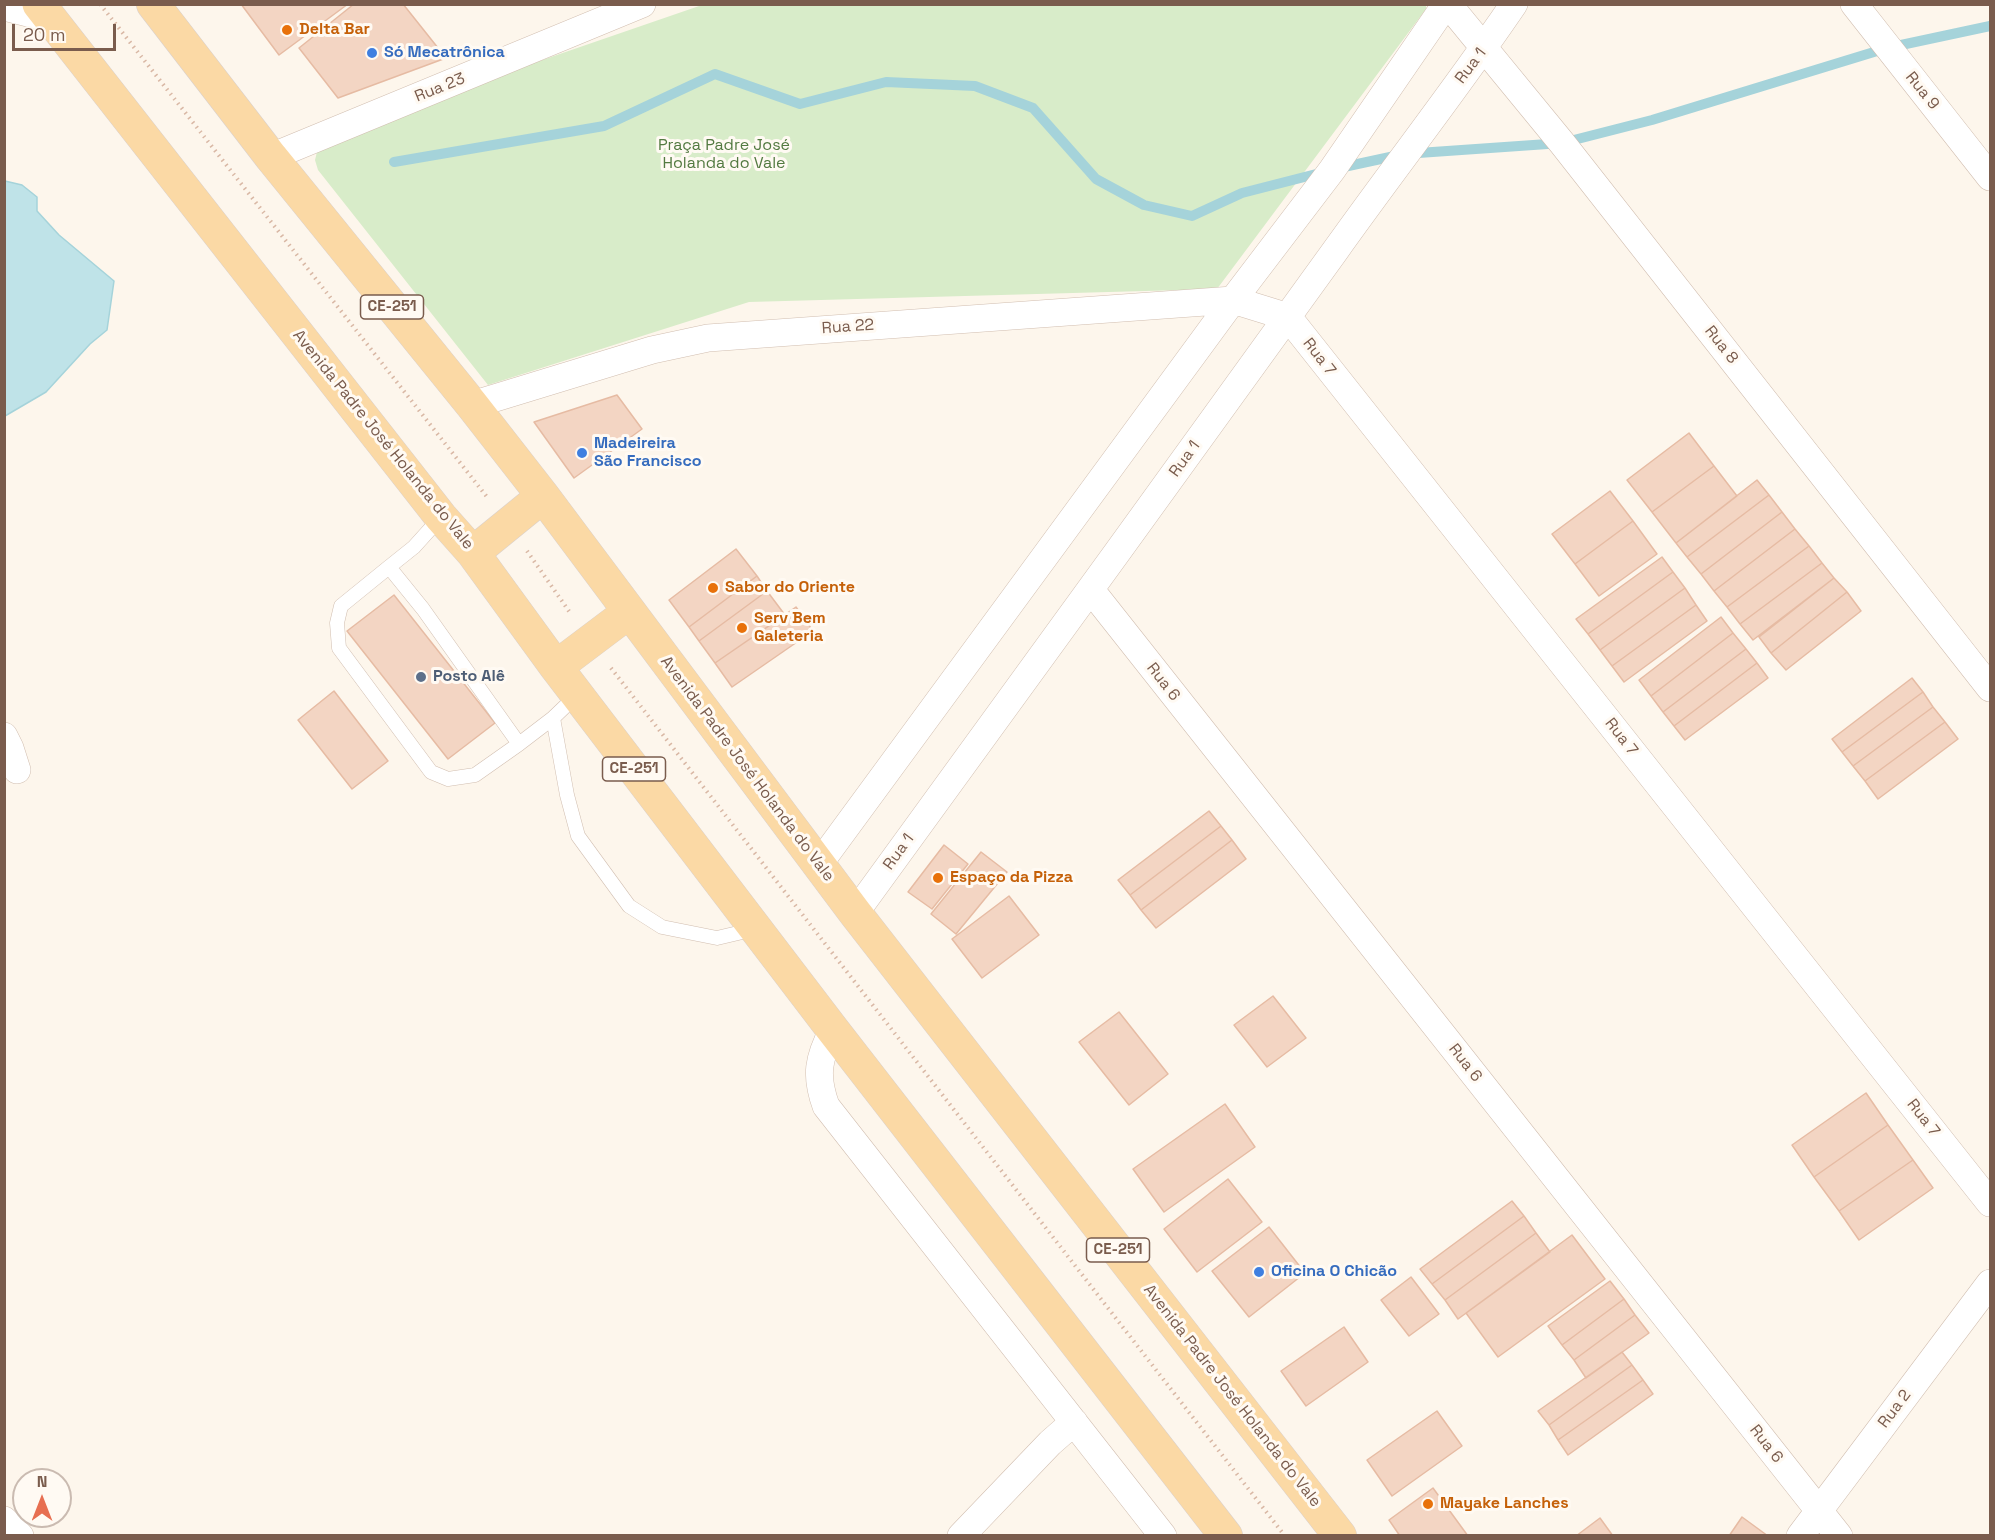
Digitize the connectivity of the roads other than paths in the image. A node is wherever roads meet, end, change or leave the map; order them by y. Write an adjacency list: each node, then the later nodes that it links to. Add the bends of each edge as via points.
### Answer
1 (153, 4): 9 (main road, Avenida Padre José Holanda do Vale / CE-251)
2 (642, 4): 9 (street, Rua 23)
3 (1447, 4): 8 (street, Rua 8); 11 (street, via 1332,170)
4 (1514, 4): 8 (street, Rua 1)
5 (1854, 4): 10 (street, Rua 9)
6 (4, 7): 7 (street)
7 (45, 12): 15 (main road, Avenida Padre José Holanda do Vale / CE-251)
8 (1484, 49): 12 (street, Rua 1); 21 (street, Rua 8, via 1562,142)
9 (271, 157): 13 (main road, Avenida Padre José Holanda do Vale / CE-251)
10 (1990, 177)
11 (1233, 300): 12 (street); 13 (street, Rua 22, via 708,338 652,350); 27 (street)
12 (1288, 316): 18 (street, Rua 1); 31 (street, Rua 7)
13 (472, 405): 14 (main road, Avenida Padre José Holanda do Vale / CE-251)
14 (543, 496): 16 (main road); 19 (main road, Avenida Padre José Holanda do Vale / CE-251)
15 (441, 517): 16 (main road, Avenida Padre José Holanda do Vale / CE-251); 17 (lane, via 414,548)
16 (473, 553): 20 (main road, Avenida Padre José Holanda do Vale / CE-251)
17 (389, 567): 25 (lane); 25 (lane, via 341,606 337,623 339,648 431,772 448,779 475,775)
18 (1090, 590): 28 (street, Rua 1); 34 (street, Rua 6)
19 (629, 612): 20 (main road); 27 (main road, Avenida Padre José Holanda do Vale / CE-251)
20 (556, 668): 22 (main road, Avenida Padre José Holanda do Vale / CE-251)
21 (1990, 688)
22 (577, 695): 23 (lane); 29 (main road, Avenida Padre José Holanda do Vale / CE-251)
23 (553, 717): 25 (lane); 29 (lane, via 578,836 629,906 662,927 717,938)
24 (4, 736): 26 (street)
25 (519, 744)
26 (16, 770)
27 (819, 864): 28 (main road, Avenida Padre José Holanda do Vale / CE-251)
28 (855, 913): 40 (main road, Avenida Padre José Holanda do Vale / CE-251)
29 (755, 928): 30 (main road, Avenida Padre José Holanda do Vale / CE-251)
30 (833, 1030): 33 (street, via 825,1045 819,1076 826,1106); 39 (main road, Avenida Padre José Holanda do Vale / CE-251)
31 (1990, 1203)
32 (1990, 1283): 34 (street, Rua 2)
33 (1074, 1422): 37 (street); 38 (street)
34 (1818, 1510): 41 (street, Rua 2); 42 (street, Rua 6)
35 (4, 1520): 36 (street)
36 (20, 1536)
37 (961, 1536)
38 (1163, 1536)
39 (1226, 1536)
40 (1340, 1536)
41 (1800, 1536)
42 (1839, 1536)

